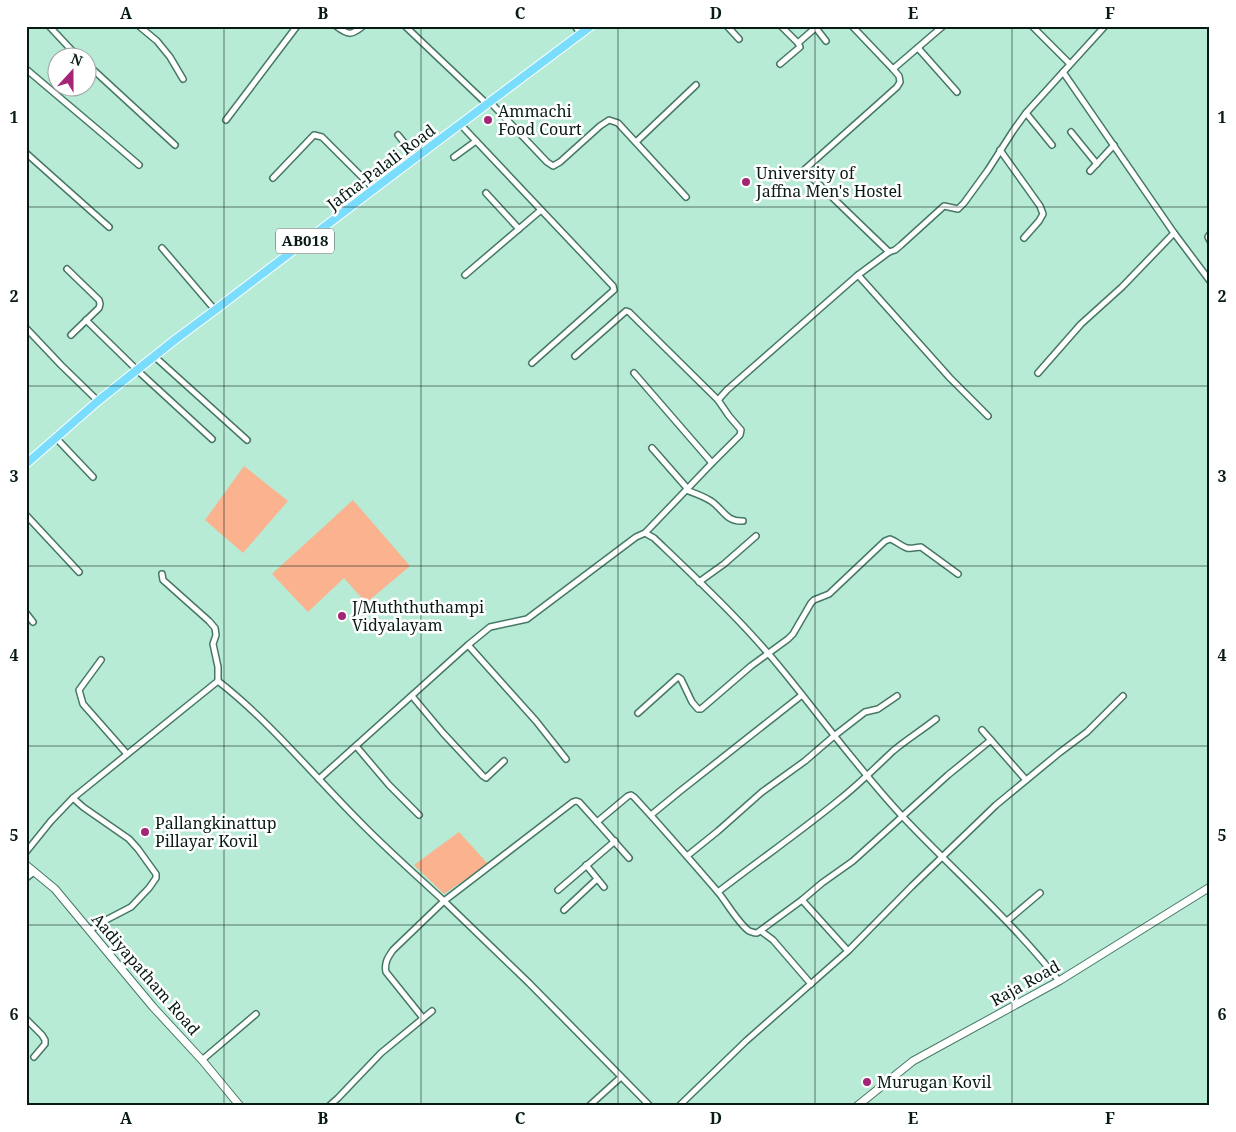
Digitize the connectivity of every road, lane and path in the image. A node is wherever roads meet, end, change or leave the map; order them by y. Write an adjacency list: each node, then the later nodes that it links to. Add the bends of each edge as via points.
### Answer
1 (49, 26): 19 (street)
2 (139, 26): 27 (street, via 157,41)
3 (297, 26): 32 (street)
4 (336, 26): 5 (street, via 350,34)
5 (363, 26)
6 (405, 26): 30 (street)
7 (574, 26): 15 (street)
8 (591, 26): 15 (main road, Jafna-Palali Road / AB018)
9 (728, 26): 16 (street)
10 (781, 26): 18 (street)
11 (852, 26): 24 (street)
12 (943, 26): 20 (street)
13 (1032, 26): 22 (street)
14 (1105, 26): 22 (street)
15 (581, 34): 30 (main road, Jafna-Palali Road / AB018)
16 (740, 39)
17 (826, 41): 18 (street, via 816,28)
18 (798, 43): 21 (street, via 798,50)
19 (70, 48)
20 (918, 48): 24 (street); 29 (street)
21 (780, 64)
22 (1070, 64): 25 (street)
23 (26, 69): 46 (street)
24 (893, 69): 60 (street, via 899,76 897,87 804,170)
25 (1062, 72): 31 (street); 40 (street)
26 (98, 75): 38 (street)
27 (183, 79)
28 (696, 85): 37 (street)
29 (957, 92)
30 (489, 103): 33 (main road, Jafna-Palali Road / AB018); 37 (street, via 553,166 609,120 618,123)
31 (1026, 113): 39 (street); 41 (street)
32 (226, 120)
33 (460, 124): 36 (street); 43 (main road, Jafna-Palali Road / AB018)
34 (1071, 132): 45 (street)
35 (398, 135): 43 (street)
36 (476, 141): 44 (street); 52 (street)
37 (636, 142): 51 (street)
38 (175, 145)
39 (1052, 145)
40 (1114, 146): 45 (street); 55 (street)
41 (1000, 150): 57 (street, via 1043,214); 60 (street, via 958,209 944,206 895,250)
42 (26, 153): 53 (street)
43 (416, 157): 49 (main road, Jafna-Palali Road / AB018)
44 (454, 157)
45 (1097, 164): 47 (street)
46 (139, 166)
47 (1090, 171)
48 (273, 178): 49 (street, via 314,135 322,137)
49 (374, 188): 65 (main road, Jafna-Palali Road / AB018)
50 (486, 193): 54 (street)
51 (686, 197)
52 (541, 210): 54 (street); 71 (street, via 614,290)
53 (108, 227)
54 (519, 229): 62 (street)
55 (1174, 233): 64 (street); 74 (street, via 1081,324)
56 (1210, 234): 58 (street)
57 (1024, 238)
58 (1210, 241)
59 (162, 248): 65 (street)
60 (888, 252): 63 (street)
61 (67, 269): 66 (street, via 100,302 99,308)
62 (465, 275)
63 (858, 276): 75 (street); 77 (street)
64 (1210, 281)
65 (215, 310): 69 (main road, Jafna-Palali Road / AB018)
66 (86, 320): 68 (street); 72 (street)
67 (26, 328): 76 (street)
68 (71, 334)
69 (154, 356): 72 (main road, Jafna-Palali Road / AB018); 80 (street)
70 (575, 356): 75 (street, via 629,312)
71 (532, 363)
72 (137, 370): 76 (main road, Jafna-Palali Road / AB018); 79 (street)
73 (634, 373): 82 (street)
74 (1038, 373)
75 (718, 400): 82 (street, via 741,433)
76 (98, 401): 78 (main road, Jafna-Palali Road / AB018)
77 (988, 416)
78 (56, 438): 83 (main road, Jafna-Palali Road / AB018); 84 (street)
79 (212, 439)
80 (247, 440)
81 (652, 448): 85 (street)
82 (712, 463): 85 (street)
83 (26, 464)
84 (93, 477)
85 (686, 489): 87 (street, via 705,497 732,520); 88 (street)
86 (26, 515): 90 (street)
87 (743, 522)
88 (645, 533): 93 (street); 96 (street, via 527,619 490,627)
89 (756, 536): 93 (street)
90 (79, 572)
91 (162, 574): 99 (street, via 163,580 215,628)
92 (958, 574): 97 (street, via 921,547 907,548 893,539 885,541 829,594 814,600 793,634)
93 (699, 582): 97 (street)
94 (26, 613): 95 (street)
95 (34, 622)
96 (468, 645): 101 (street); 111 (street)
97 (768, 654): 100 (street); 104 (street, via 701,709 692,702 678,677)
98 (101, 660): 110 (street, via 79,690 82,704)
99 (218, 681): 110 (street); 114 (street)
100 (802, 695): 107 (street); 118 (street)
101 (412, 696): 109 (street); 112 (street, via 483,776 486,778)
102 (897, 696): 107 (street, via 878,709 865,712)
103 (1123, 696): 115 (street, via 1087,732)
104 (638, 713)
105 (936, 720): 113 (street, via 895,750)
106 (982, 730): 108 (street)
107 (834, 736): 113 (street); 123 (street)
108 (991, 740): 115 (street); 119 (street)
109 (356, 746): 114 (street); 117 (street)
110 (128, 754): 116 (street)
111 (566, 758)
112 (504, 761)
113 (867, 777): 119 (street); 134 (street)
114 (319, 779): 137 (street)
115 (1026, 780): 124 (street)
116 (73, 798): 122 (street); 140 (street, via 129,839 156,874 149,888 131,907)
117 (419, 815)
118 (651, 815): 120 (street, via 631,795); 123 (street)
119 (903, 817): 124 (street); 136 (street)
120 (597, 822): 121 (street); 137 (street, via 579,802 573,802)
121 (615, 841): 125 (street); 127 (street)
122 (26, 852)
123 (687, 856): 134 (street)
124 (942, 856): 139 (street); 142 (street)
125 (629, 858)
126 (26, 865): 128 (street, Aadiyapatham Road)
127 (586, 865): 130 (street); 133 (street)
128 (34, 872): 129 (street); 140 (street, Aadiyapatham Road, via 55,889)
129 (26, 878)
130 (597, 879): 132 (street); 138 (street)
131 (1210, 886): 143 (street, Raja Road)
132 (604, 887)
133 (558, 890)
134 (718, 892): 141 (street, via 742,924 750,931)
135 (1040, 893): 139 (street)
136 (802, 900): 141 (street); 142 (street)
137 (444, 901): 147 (street, via 393,950 385,964 386,972); 151 (street)
138 (564, 910)
139 (1006, 921): 143 (street)
140 (90, 930): 150 (street, Aadiyapatham Road, via 153,1007)
141 (761, 931): 144 (street, via 773,940)
142 (848, 951): 144 (street)
143 (1059, 981): 157 (street, Raja Road, via 913,1061)
144 (811, 984): 156 (street)
145 (432, 1011): 147 (street)
146 (256, 1014): 150 (street)
147 (423, 1018): 153 (street, via 380,1053)
148 (26, 1019): 149 (street, via 46,1040)
149 (34, 1057)
150 (202, 1060): 152 (street, Aadiyapatham Road)
151 (620, 1077): 154 (street); 155 (street)
152 (240, 1106)
153 (329, 1106)
154 (589, 1106)
155 (650, 1106)
156 (679, 1106)
157 (857, 1106)

